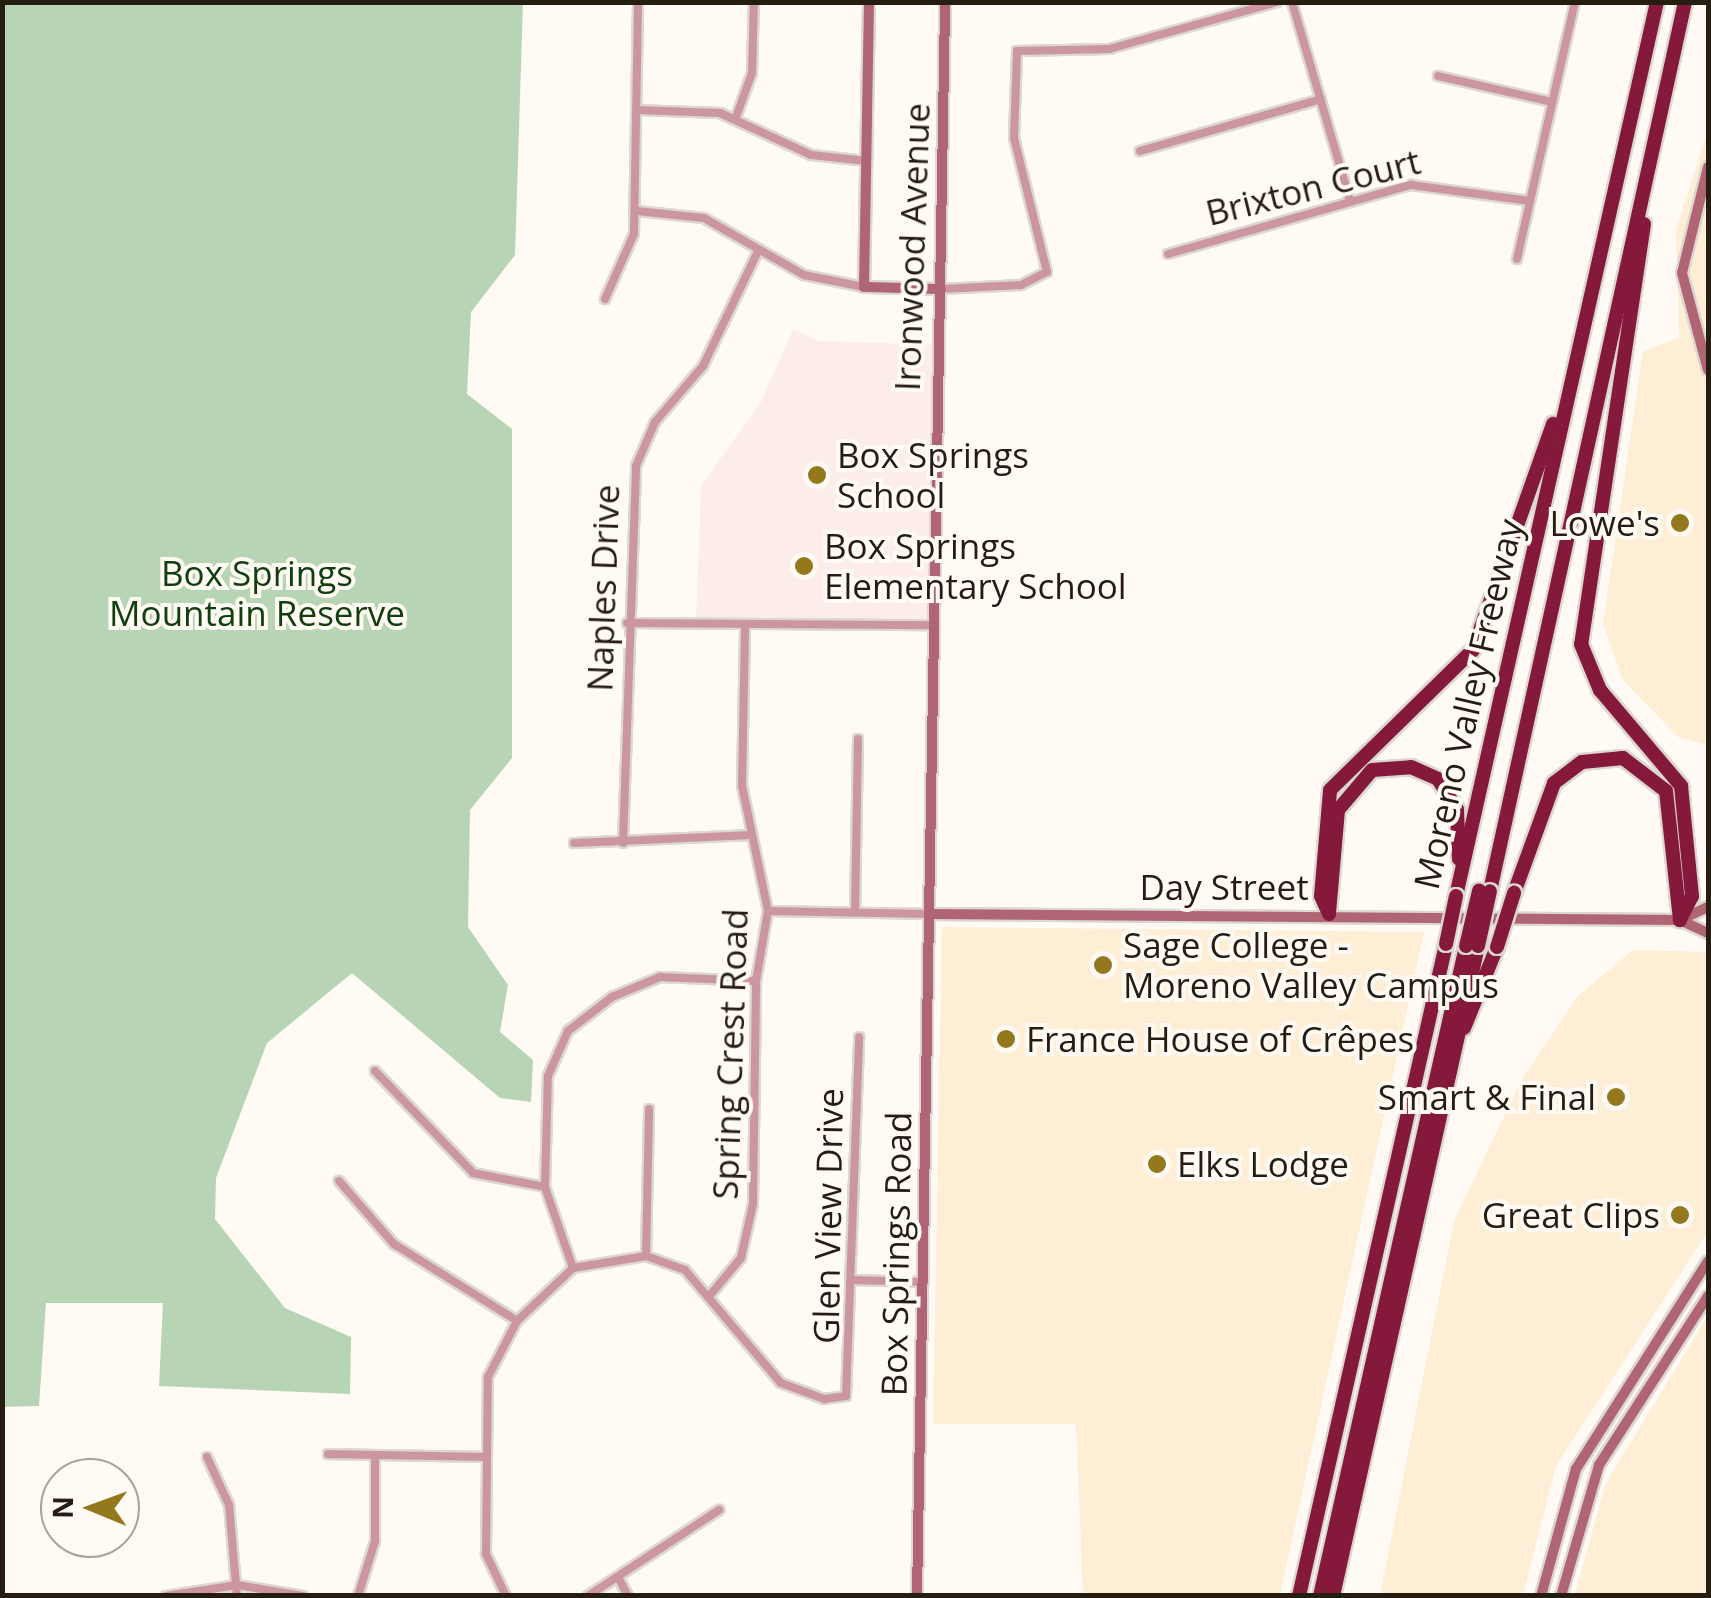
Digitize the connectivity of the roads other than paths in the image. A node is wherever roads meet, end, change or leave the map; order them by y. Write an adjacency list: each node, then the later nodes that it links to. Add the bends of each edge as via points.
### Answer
1 (638, 2): 14 (street)
2 (754, 2): 15 (street, via 752,73)
3 (869, 2): 17 (main road)
4 (945, 2): 27 (main road, Ironwood Avenue)
5 (1277, 2): 27 (street, via 1120,47 1017,52 1014,138 1047,272 1022,285)
6 (1292, 2): 11 (street)
7 (1575, 2): 12 (street)
8 (1658, 2): 25 (highway, Moreno Valley Freeway)
9 (1685, 2): 13 (highway, Moreno Valley Freeway)
10 (1438, 76): 12 (street)
11 (1321, 99): 16 (street); 19 (street)
12 (1552, 102): 20 (street)
13 (1662, 106): 43 (highway, via 1580,626 1600,690 1667,761 1686,799 1692,896); 45 (highway, Moreno Valley Freeway, bridge)
14 (636, 110): 15 (street); 21 (street)
15 (736, 117): 17 (street, via 811,155)
16 (1140, 151)
17 (866, 161): 26 (main road)
18 (1708, 167): 29 (main road, via 1682,268 1689,324)
19 (1350, 200): 20 (street, Brixton Court, via 1435,182); 23 (street, Brixton Court)
20 (1530, 201): 24 (street)
21 (636, 210): 22 (street, via 704,218); 28 (street, via 629,256)
22 (758, 251): 26 (street, via 819,281); 30 (street, Naples Drive, via 703,366 644,444 632,487)
23 (1168, 254)
24 (1516, 258)
25 (1594, 274): 37 (highway, Moreno Valley Freeway); 42 (highway, via 1485,629 1448,680 1330,790 1321,896)
26 (864, 287): 27 (main road)
27 (941, 289): 32 (main road, Ironwood Avenue)
28 (605, 299)
29 (1708, 370)
30 (627, 623): 31 (street); 36 (street, Naples Drive)
31 (745, 624): 32 (street); 34 (street, Spring Crest Road)
32 (930, 625): 41 (main road, Ironwood Avenue)
33 (858, 739): 40 (street)
34 (748, 835): 36 (street); 39 (street, Spring Crest Road)
35 (574, 843): 36 (street)
36 (622, 843)
37 (1457, 892): 42 (highway, via 1451,796 1429,773 1389,765 1360,776 1338,810); 78 (highway, Moreno Valley Freeway, bridge)
38 (1708, 907): 43 (main road, Day Street)
39 (768, 911): 40 (street, Day Street); 46 (street, Spring Crest Road)
40 (855, 912): 41 (street, Day Street)
41 (930, 914): 42 (main road, Day Street); 58 (main road, Box Springs Road)
42 (1329, 914): 43 (main road, Day Street)
43 (1680, 920): 44 (main road, Day Street); 48 (highway, bridge, via 1666,791 1623,758 1582,762 1554,783 1497,948)
44 (1708, 933)
45 (1472, 946): 48 (highway, Moreno Valley Freeway); 79 (highway)
46 (756, 981): 52 (street, via 660,978 586,1013 548,1076); 60 (street, Spring Crest Road, via 749,1234)
47 (859, 1037): 57 (street, Glen View Drive)
48 (1458, 1037): 70 (highway, Moreno Valley Freeway)
49 (376, 1071): 52 (street, via 473,1173)
50 (648, 1109): 53 (street)
51 (339, 1182): 62 (street, via 394,1244)
52 (544, 1187): 55 (street)
53 (646, 1256): 55 (street); 60 (street, via 685,1270)
54 (1708, 1261): 56 (main road)
55 (572, 1268): 62 (street)
56 (1698, 1279): 59 (main road); 80 (main road, via 1576,1469)
57 (851, 1280): 58 (street); 60 (street, Glen View Drive, via 846,1396 824,1399 781,1383)
58 (924, 1282): 77 (main road, Box Springs Road)
59 (1708, 1287)
60 (712, 1294)
61 (1708, 1296): 81 (main road, via 1599,1465)
62 (517, 1321): 65 (street, via 488,1377)
63 (328, 1454): 64 (street)
64 (375, 1456): 65 (street); 73 (street, via 374,1541)
65 (484, 1456): 74 (street, via 486,1554)
66 (207, 1457): 69 (street, via 229,1504)
67 (719, 1510): 68 (street)
68 (618, 1576): 75 (street); 76 (street)
69 (237, 1590): 71 (street); 72 (street)
70 (1335, 1593)
71 (166, 1596)
72 (303, 1596)
73 (358, 1596)
74 (506, 1596)
75 (588, 1596)
76 (628, 1596)
77 (917, 1596)
78 (1300, 1596)
79 (1320, 1596)
80 (1541, 1596)
81 (1561, 1596)

